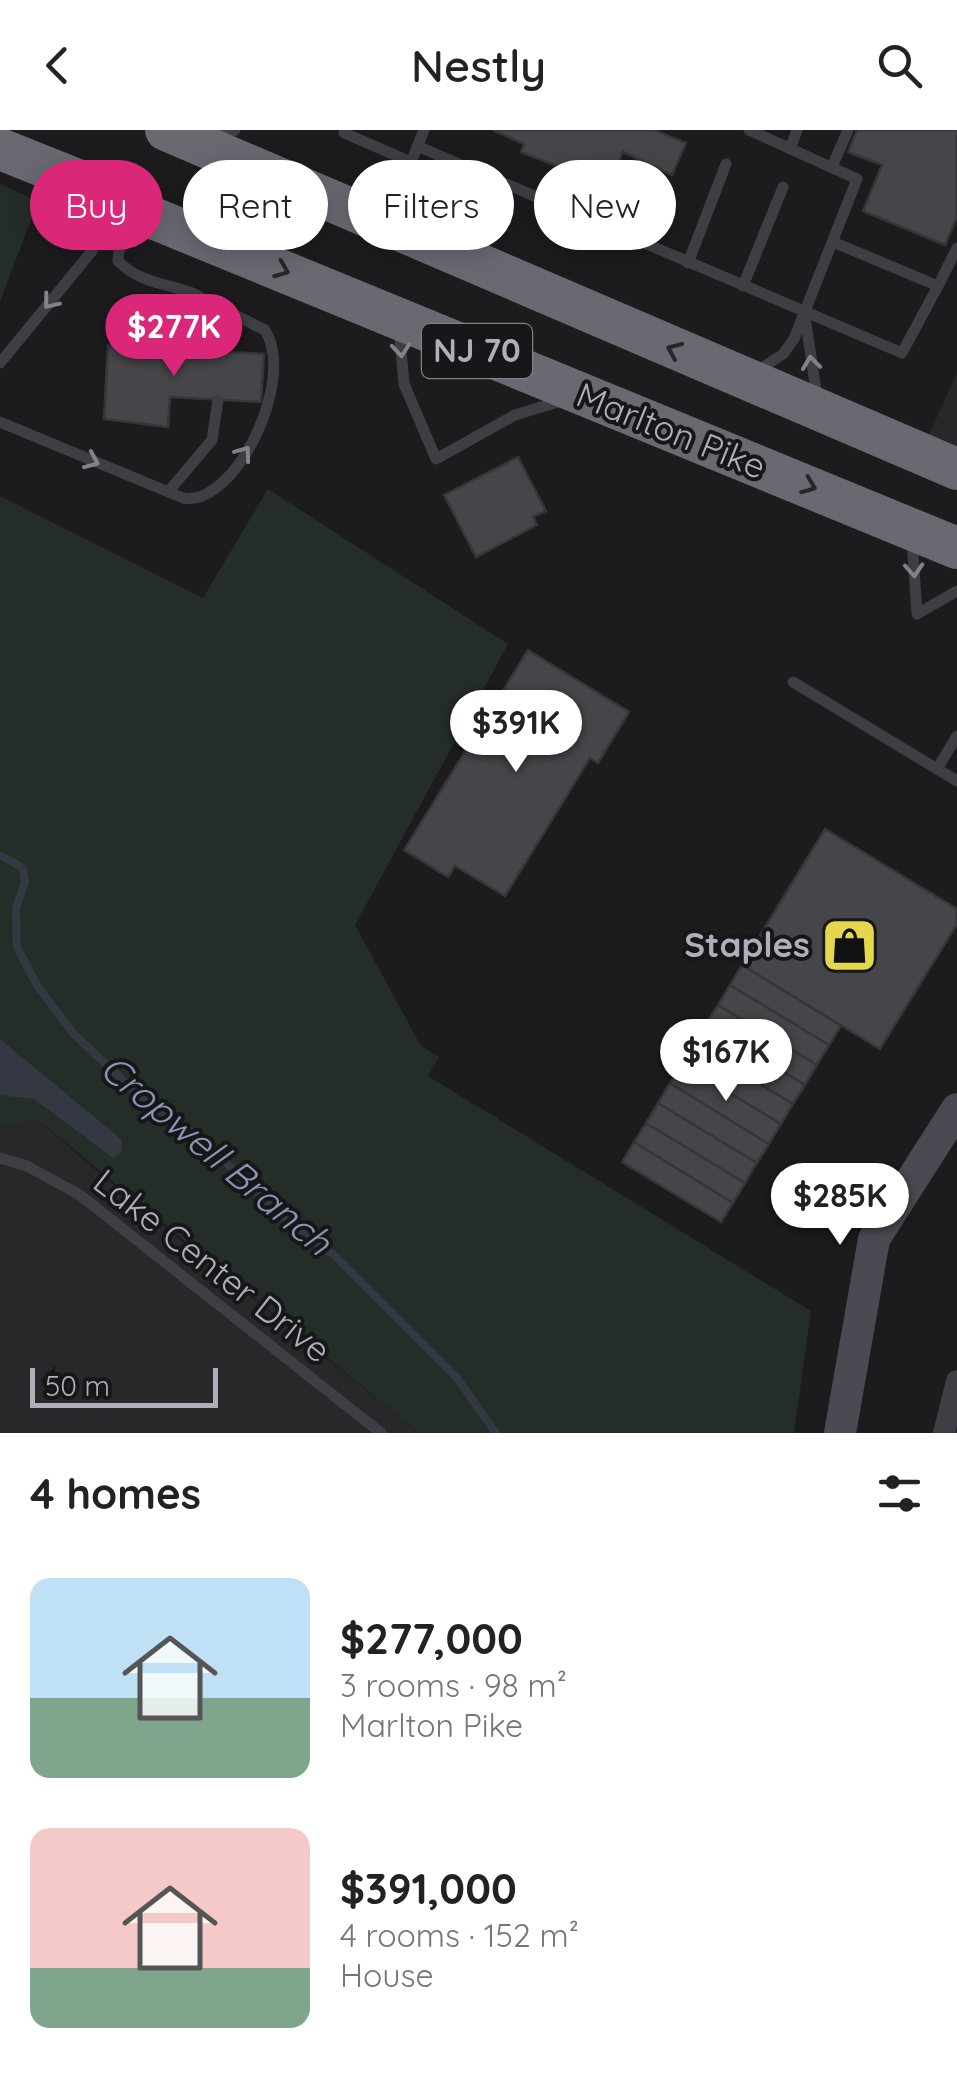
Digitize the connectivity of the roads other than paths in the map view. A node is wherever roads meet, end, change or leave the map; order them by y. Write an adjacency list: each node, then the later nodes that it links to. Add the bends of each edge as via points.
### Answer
1 (346, 130): 7 (lane, via 410,162)
2 (424, 130): 7 (lane)
3 (749, 130): 9 (lane)
4 (798, 130): 9 (lane)
5 (848, 130): 13 (lane)
6 (199, 134): 16 (highway, NJ 70)
7 (417, 146): 10 (lane)
8 (0, 149): 11 (highway, Marlton Pike / NJ 70)
9 (790, 149): 13 (lane)
10 (449, 160)
11 (30, 161)
12 (726, 164): 25 (lane)
13 (832, 167): 18 (lane, via 857,179)
14 (783, 187): 26 (lane)
15 (514, 188): 25 (lane)
16 (348, 206)
17 (163, 222): 30 (highway, Marlton Pike / NJ 70, one-way to 30)
18 (833, 242): 27 (lane); 29 (lane)
19 (957, 248): 27 (lane)
20 (92, 250): 32 (lane, one-way to 32)
21 (118, 250): 28 (lane, via 118,261)
22 (448, 250): 24 (highway, NJ 70)
23 (462, 250): 24 (lane)
24 (464, 257): 33 (highway, NJ 70, one-way to 24)
25 (688, 263): 26 (lane)
26 (744, 286): 29 (lane)
27 (938, 286): 29 (lane, via 902,353)
28 (209, 302): 31 (lane, via 221,324); 39 (lane, one-way to 28, via 190,500 212,490 248,448 273,397 277,364 265,330)
29 (804, 313): 33 (lane, via 784,354 753,372); 36 (lane, one-way to 29)
30 (398, 316): 34 (highway, Marlton Pike / NJ 70); 34 (lane, one-way to 34, via 404,384 436,458 515,415)
31 (220, 352)
32 (0, 362)
33 (731, 375): 36 (highway, NJ 70)
34 (579, 395): 40 (highway, Marlton Pike / NJ 70, one-way to 40)
35 (218, 400): 39 (lane, via 212,440)
36 (822, 412): 38 (highway, NJ 70)
37 (0, 422): 39 (lane, one-way to 39)
38 (957, 469)
39 (168, 492)
40 (911, 526): 41 (highway, Marlton Pike / NJ 70); 42 (lane, one-way to 42, via 917,614)
41 (957, 548)
42 (957, 591)
43 (793, 682): 45 (lane)
44 (956, 740): 45 (lane)
45 (937, 769): 46 (lane)
46 (957, 782)
47 (957, 1109): 51 (street, via 874,1239)
48 (0, 1158): 50 (lane, Lake Center Drive, via 80,1195)
49 (957, 1381): 52 (street)
50 (381, 1433)
51 (840, 1433)
52 (944, 1433)

